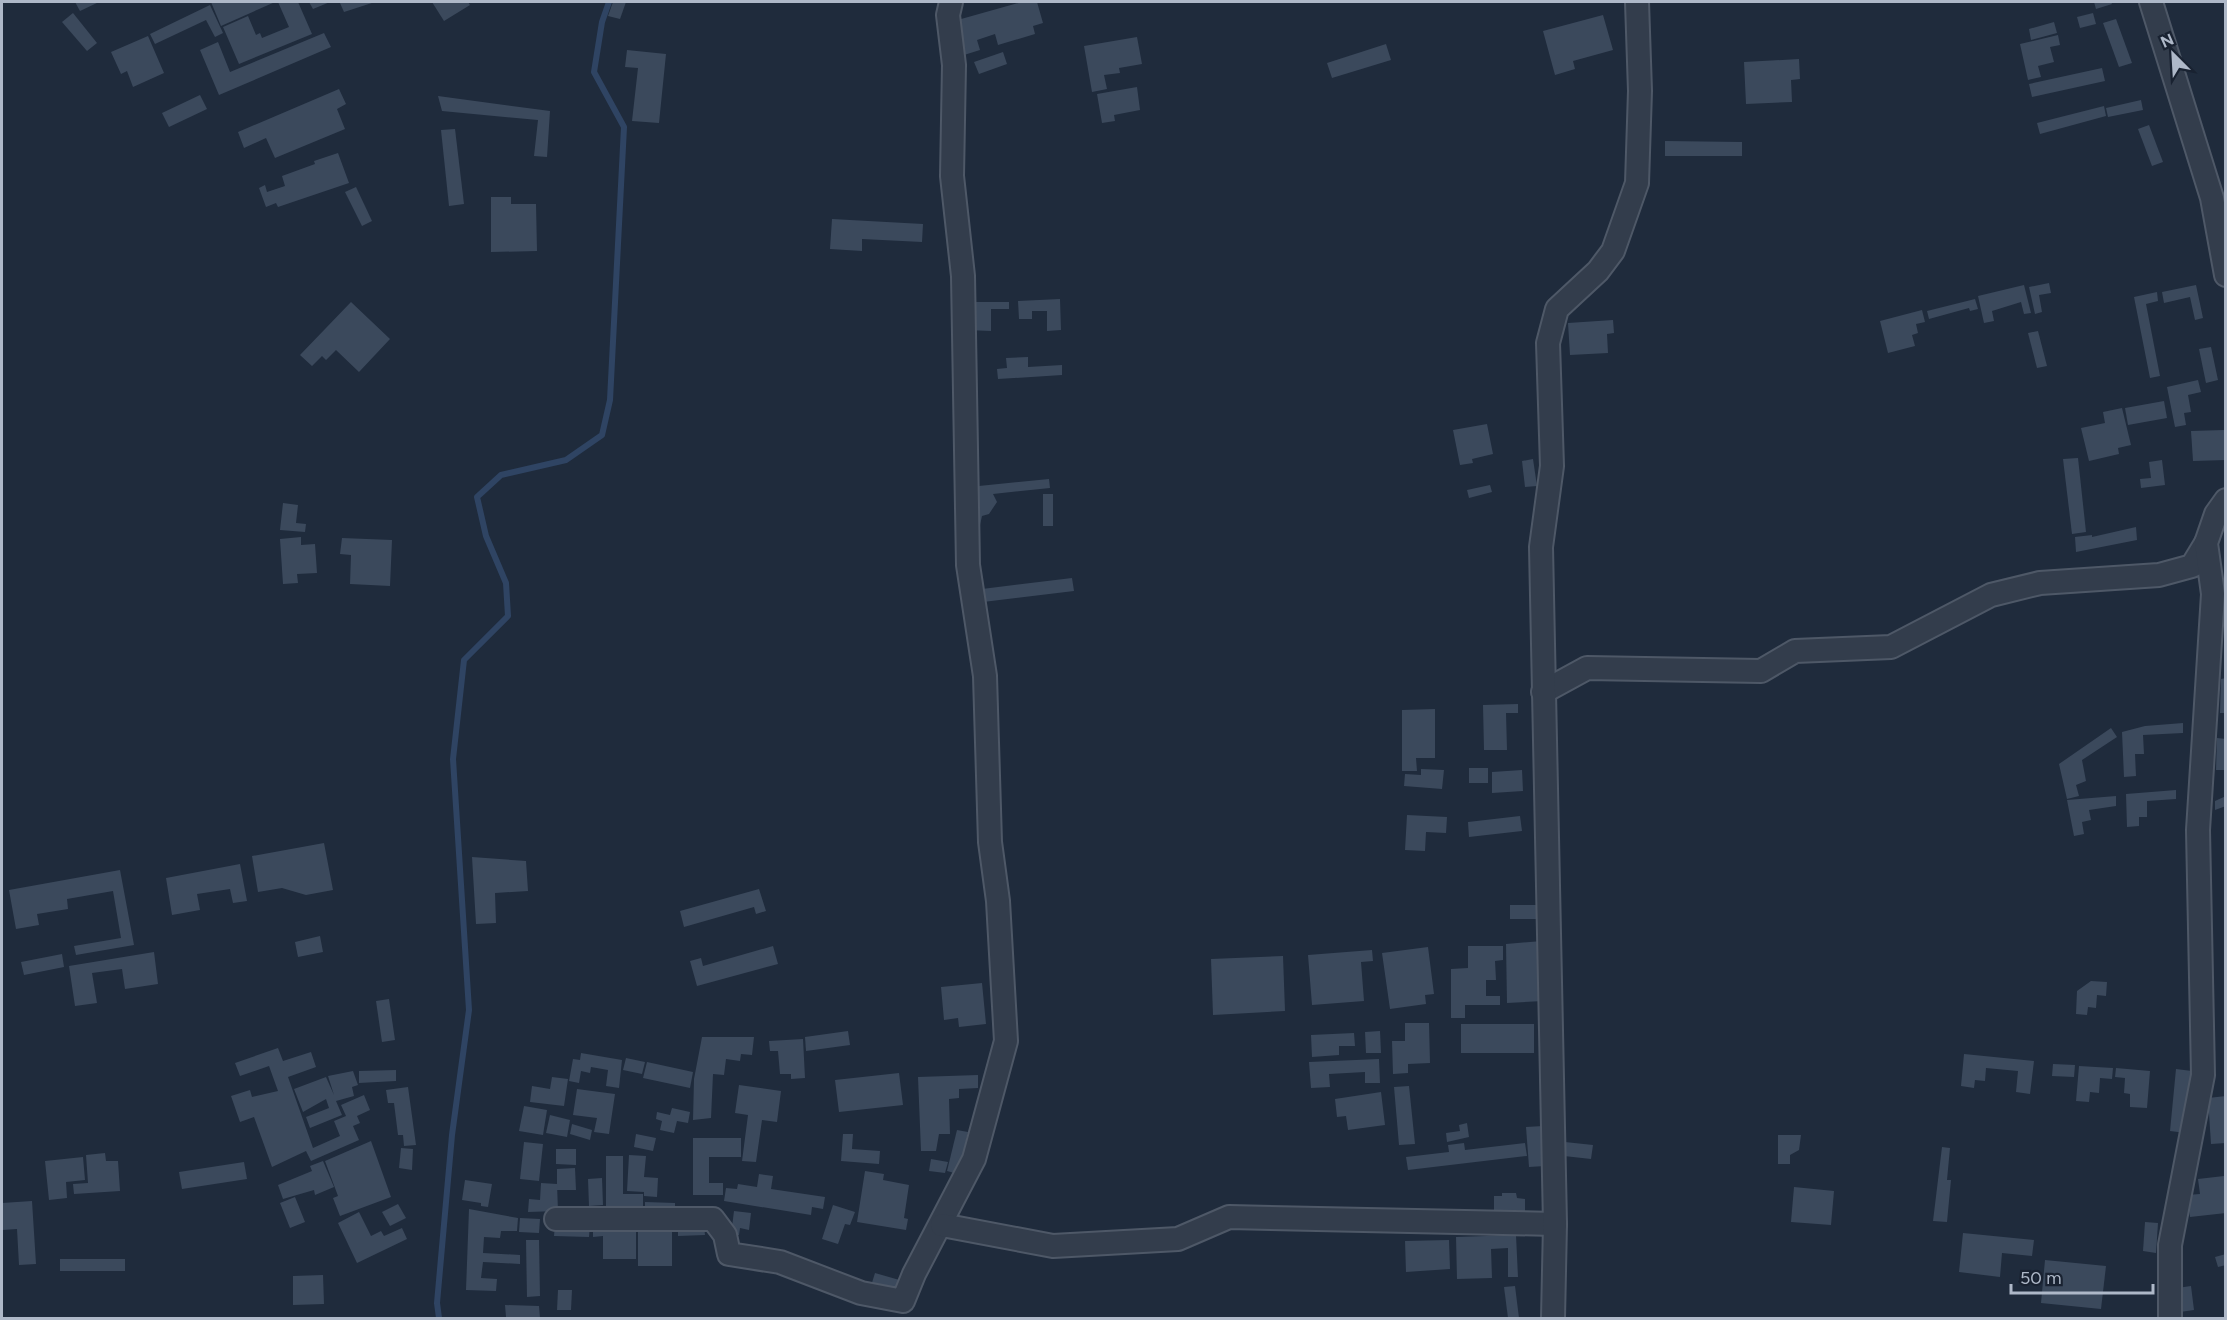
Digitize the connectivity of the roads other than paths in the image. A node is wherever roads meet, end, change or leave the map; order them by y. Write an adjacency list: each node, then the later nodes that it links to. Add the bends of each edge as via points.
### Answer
1 (951, 2): 10 (street, via 948,15 954,64 952,176 963,276 968,566 985,676 990,842 998,901 1006,1041 974,1160)
2 (1637, 2): 7 (street, via 1640,91 1636,183 1612,251 1598,271 1557,309 1548,343 1552,465 1541,547)
3 (2151, 2): 4 (street, via 2212,198)
4 (2226, 275)
5 (2226, 500): 6 (street, via 2216,514)
6 (2206, 543): 7 (street, via 2192,566 2159,575 2040,583 1992,596 1891,646 1795,651 1761,671 1587,668); 12 (street, via 2213,594 2198,830 2203,1075 2170,1245)
7 (1543, 692): 9 (street)
8 (556, 1219): 10 (street, via 713,1219 725,1235 729,1254 780,1262 861,1293 903,1301)
9 (1555, 1224): 10 (street, via 1229,1217 1178,1239 1053,1246); 11 (street)
10 (942, 1225)
11 (1553, 1318)
12 (2170, 1318)

